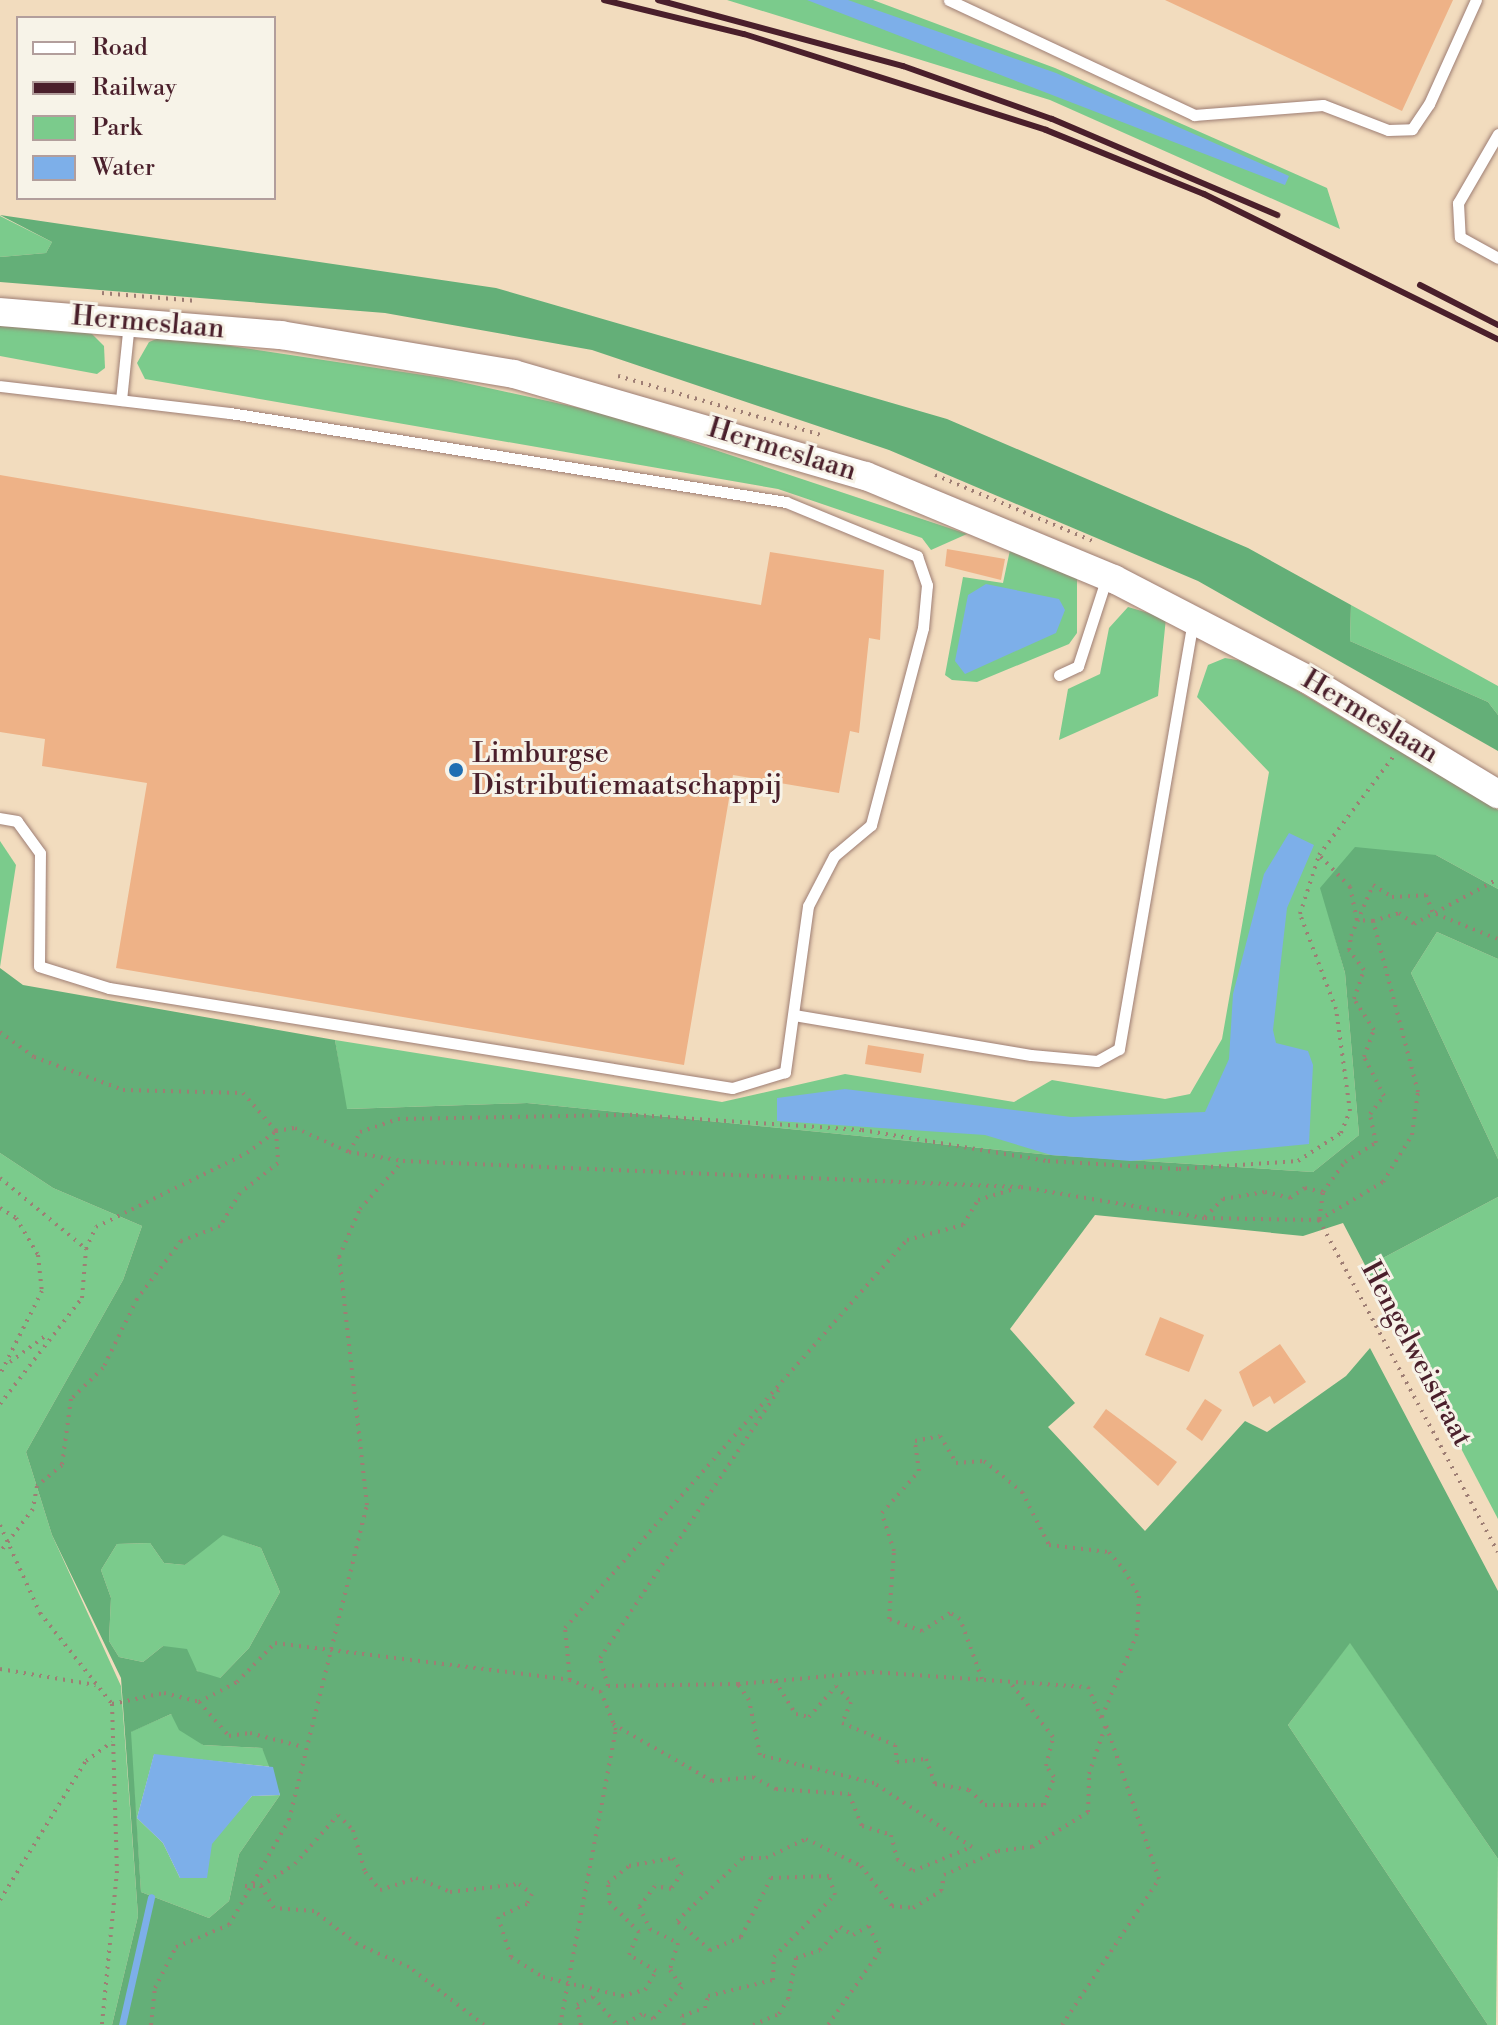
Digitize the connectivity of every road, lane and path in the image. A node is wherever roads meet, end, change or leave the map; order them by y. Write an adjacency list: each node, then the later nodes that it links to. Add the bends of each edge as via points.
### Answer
1 (949, 0): 2 (lane, via 1194,115 1323,105 1388,130 1412,129 1429,104)
2 (1476, 0)
3 (1498, 134): 4 (lane, via 1458,203 1460,237)
4 (1498, 258)
5 (0, 312): 6 (street, Hermeslaan)
6 (130, 318): 8 (lane); 9 (street, Hermeslaan, via 281,335 570,388 866,476)
7 (0, 386): 8 (lane)
8 (121, 400): 21 (lane, via 786,502 917,556 927,585 923,628 904,682 885,783 871,825 834,856 808,906)
9 (1107, 576): 10 (street, Hermeslaan); 11 (lane, via 1078,666)
10 (1193, 620): 12 (street, Hermeslaan); 21 (lane, via 1119,1049 1097,1061 1031,1055)
11 (1059, 675)
12 (1407, 739): 13 (street, Hermeslaan); 15 (path)
13 (1498, 794)
14 (0, 818): 21 (lane, via 17,821 40,853 39,966 109,988 732,1088 785,1072)
15 (1319, 855): 18 (path, via 1350,887); 24 (path, via 1300,914 1336,1009 1350,1111 1341,1133 1298,1161 1179,1169 1048,1161 862,1130 636,1115 398,1119 360,1132)
16 (1498, 879): 17 (path)
17 (1433, 913): 18 (path, via 1426,895 1392,897 1373,885); 19 (path, via 1414,924 1399,913); 20 (path)
18 (1357, 920): 19 (path); 28 (path, via 1349,950 1364,970 1354,999 1372,1020 1364,1057 1384,1096 1370,1114 1376,1143 1345,1162)
19 (1373, 921): 31 (path, via 1418,1092 1412,1135 1383,1182)
20 (1498, 939)
21 (794, 1015)
22 (0, 1032): 23 (path, via 34,1057 123,1090 243,1093)
23 (276, 1131): 24 (path, via 295,1128); 32 (path, via 247,1153 96,1227); 39 (path, via 278,1163 240,1193 220,1226 181,1241 123,1320 103,1368 84,1379 71,1399 62,1465 37,1486 33,1509)
24 (349, 1152): 25 (path)
25 (403, 1161): 27 (path); 42 (path, via 360,1209 339,1257 367,1505)
26 (0, 1178): 32 (path)
27 (1021, 1187): 30 (path); 36 (path, via 978,1200 963,1225 907,1240)
28 (1323, 1192): 30 (path, via 1305,1188 1290,1198 1265,1192 1223,1199); 31 (path)
29 (0, 1208): 34 (path, via 16,1218 38,1255 42,1291)
30 (1205, 1218): 31 (path)
31 (1319, 1220): 41 (path, Hengelweistraat)
32 (86, 1249): 33 (path, via 82,1298)
33 (53, 1330): 34 (path); 37 (path)
34 (7, 1364): 35 (path)
35 (0, 1374)
36 (788, 1376): 45 (path, via 565,1628); 50 (path, via 600,1658)
37 (0, 1404)
38 (0, 1525): 39 (path)
39 (7, 1543): 40 (path); 49 (path, via 40,1613)
40 (0, 1552)
41 (1498, 1552)
42 (331, 1654): 45 (path); 52 (path, via 275,1643 237,1682); 57 (path)
43 (0, 1669): 49 (path)
44 (982, 1679): 46 (path, via 872,1672); 47 (path); 54 (path, via 960,1619 950,1613 922,1631 889,1619 894,1551 882,1513 919,1471 915,1441 940,1436 956,1463 984,1461 1022,1492 1049,1545 1109,1552 1124,1570 1139,1596 1137,1634)
45 (570, 1680): 51 (path)
46 (775, 1681): 47 (path, via 796,1714 809,1717 836,1686 851,1702 842,1723 895,1745 897,1762 926,1759 935,1784 969,1790 985,1805 1044,1805 1054,1777 1046,1766 1053,1737); 48 (path)
47 (1009, 1681): 54 (path, via 1088,1687)
48 (738, 1684): 50 (path); 55 (path, via 749,1700 760,1755 874,1783 972,1847 913,1871 897,1859 891,1835 862,1826 849,1794 776,1789 753,1777 712,1781)
49 (98, 1686): 53 (path)
50 (608, 1686): 51 (path)
51 (601, 1692): 55 (path)
52 (199, 1702): 53 (path, via 164,1693); 57 (path, via 229,1736 250,1733)
53 (112, 1704): 56 (path)
54 (1104, 1722): 69 (path, via 1089,1774 1088,1812 1032,1847 998,1851 944,1875 941,1891 913,1908 892,1906 861,1866 806,1839 766,1858 743,1858 677,1921 710,1950 741,1937 771,1878 829,1876 835,1895 774,1957 773,1980 708,1996 705,2008 682,2016); 72 (path, via 1159,1879)
55 (613, 1724): 61 (path)
56 (112, 1742): 60 (path, via 86,1761); 62 (path, via 117,1871)
57 (303, 1747): 58 (path, via 289,1820)
58 (245, 1886): 59 (path); 63 (path, via 229,1925 176,1947 155,1988)
59 (261, 1886): 61 (path, via 295,1864 338,1815 353,1830 365,1872 380,1890 416,1878 450,1892 519,1884 532,1894 521,1909 498,1917 502,1943 525,1970); 64 (path, via 274,1908 314,1911 357,1944 409,1967)
60 (0, 1900)
61 (570, 1984): 65 (path); 68 (path, via 622,1996 645,1990 656,1971 629,1955 639,1932 610,1903 608,1883 629,1866 673,1858 682,1873 671,1889 655,1886 639,1907 650,1929 678,1943 670,1970 682,1987 653,2019 642,2014)
62 (102, 2025)
63 (151, 2025)
64 (484, 2025)
65 (560, 2025)
66 (581, 2025): 67 (path, via 577,2005 593,1997)
67 (617, 2025)
68 (623, 2025)
69 (684, 2025)
70 (753, 2025): 71 (path, via 779,2014 788,1999 796,1958 820,1950 840,1927 853,1935 869,1926 880,1951)
71 (828, 2025)
72 (1062, 2025)

